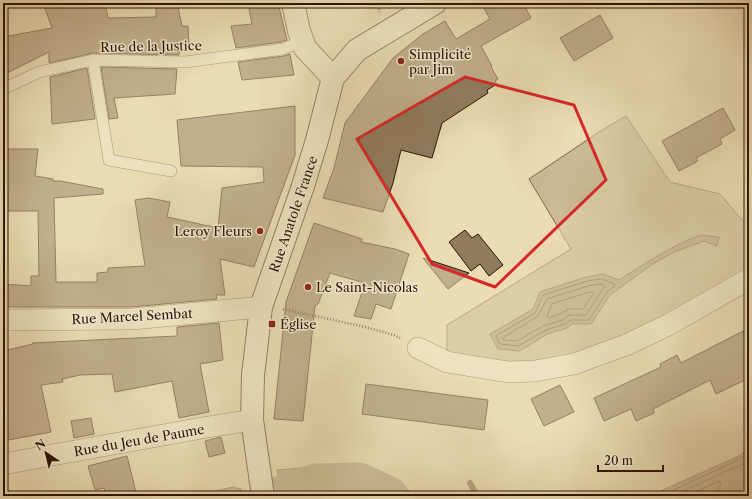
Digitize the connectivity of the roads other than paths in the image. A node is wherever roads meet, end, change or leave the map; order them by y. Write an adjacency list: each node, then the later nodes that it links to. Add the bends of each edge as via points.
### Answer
1 (293, 3): 3 (main road)
2 (435, 3): 5 (main road, Rue Anatole France, via 357,50)
3 (302, 41): 4 (lane, Rue de la Justice, via 284,49 185,62); 5 (main road, via 305,48)
4 (93, 60): 6 (lane, Rue de la Justice, via 39,72); 7 (lane, via 109,160)
5 (333, 78): 9 (main road, Rue Anatole France, via 306,178)
6 (3, 89)
7 (171, 171)
8 (749, 279): 11 (street, via 626,345 574,364 536,372 508,372 447,362)
9 (261, 307): 10 (street, Rue Marcel Sembat, via 132,319); 12 (main road, Rue Anatole France, via 253,375)
10 (3, 320)
11 (418, 348)
12 (252, 420): 13 (street, Rue du Jeu de Paume); 14 (main road, Rue Anatole France)
13 (3, 464)
14 (262, 487)

